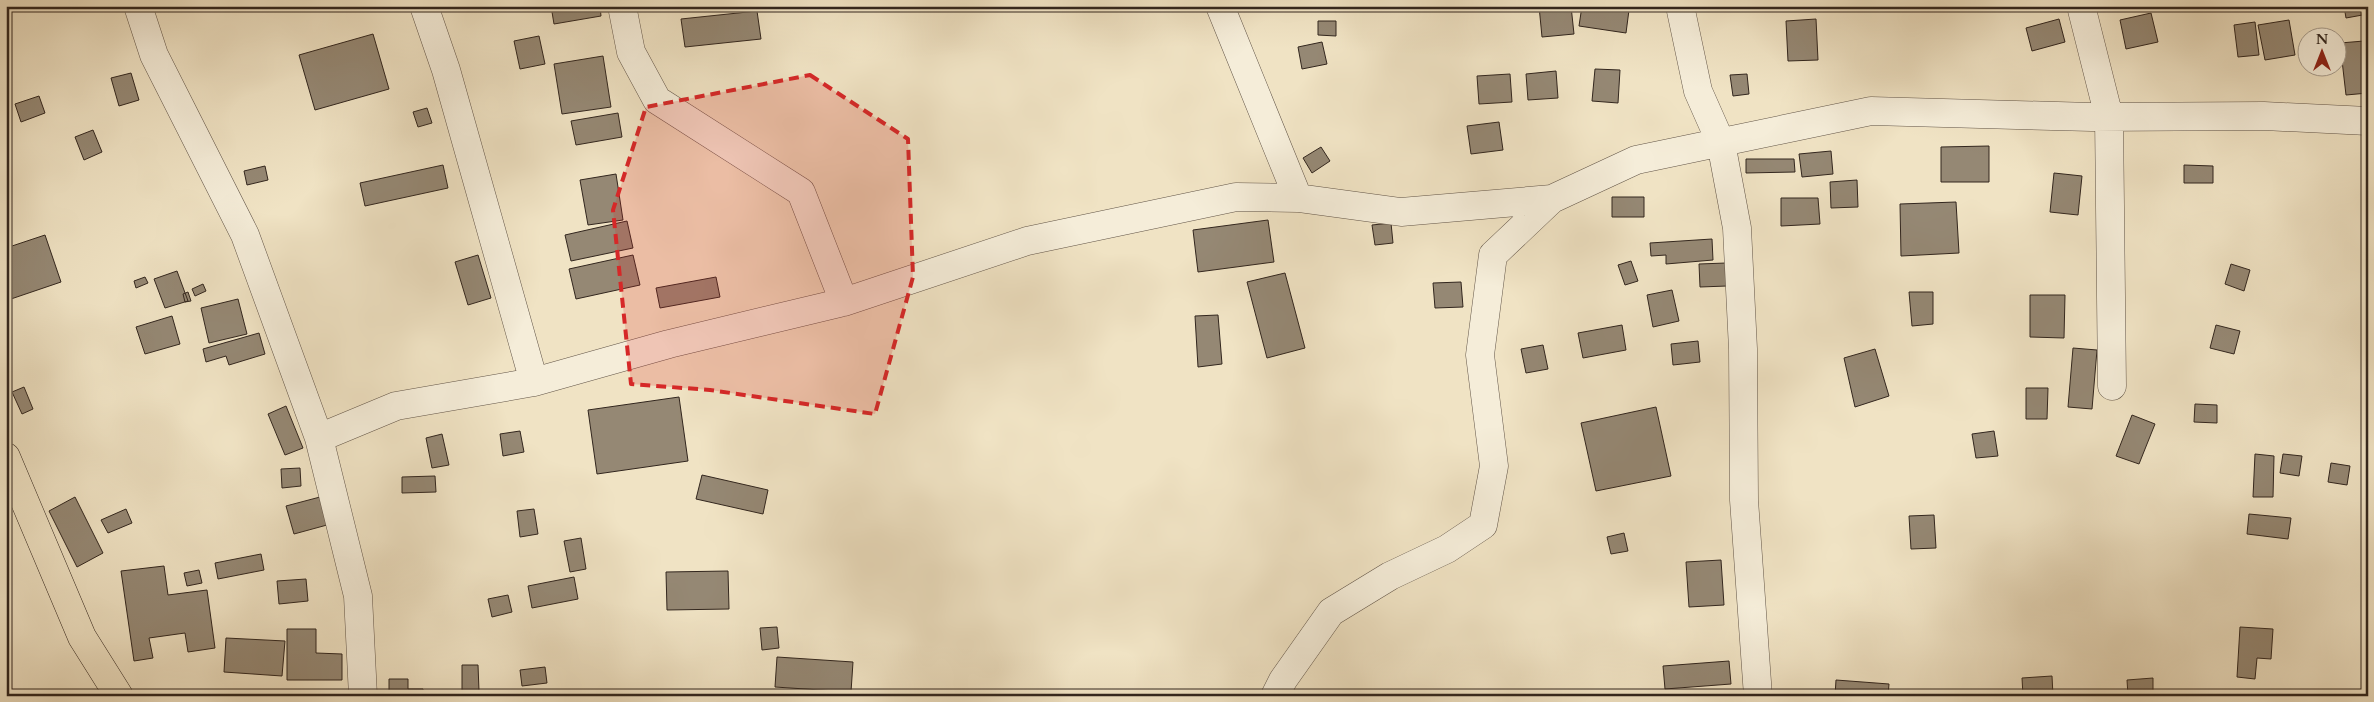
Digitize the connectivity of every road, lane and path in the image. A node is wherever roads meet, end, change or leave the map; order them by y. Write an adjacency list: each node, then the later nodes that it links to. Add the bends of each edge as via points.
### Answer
1 (138, 6): 15 (street, via 154,55 245,235)
2 (424, 6): 13 (street, via 446,70)
3 (622, 6): 12 (street, via 631,52 657,100 800,192)
4 (1220, 6): 10 (street)
5 (1680, 6): 9 (street, via 1698,91)
6 (2080, 6): 7 (street)
7 (2109, 117): 8 (street, via 2264,116); 9 (street, via 1871,111); 14 (street)
8 (2368, 121)
9 (1721, 143): 11 (street, via 1636,160); 20 (street, via 1738,228 1744,500)
10 (1298, 198): 11 (street, via 1400,212); 12 (street, via 1236,197 1028,241)
11 (1552, 199): 19 (street, via 1493,255 1480,356 1494,466 1483,525 1447,550 1390,576 1331,612)
12 (844, 302): 13 (street, via 669,344)
13 (534, 382): 15 (street, via 396,406)
14 (2112, 386)
15 (319, 438): 18 (street, via 358,596)
16 (6, 457): 17 (main road, via 82,637)
17 (119, 696)
18 (363, 696)
19 (1275, 696)
20 (1758, 696)

